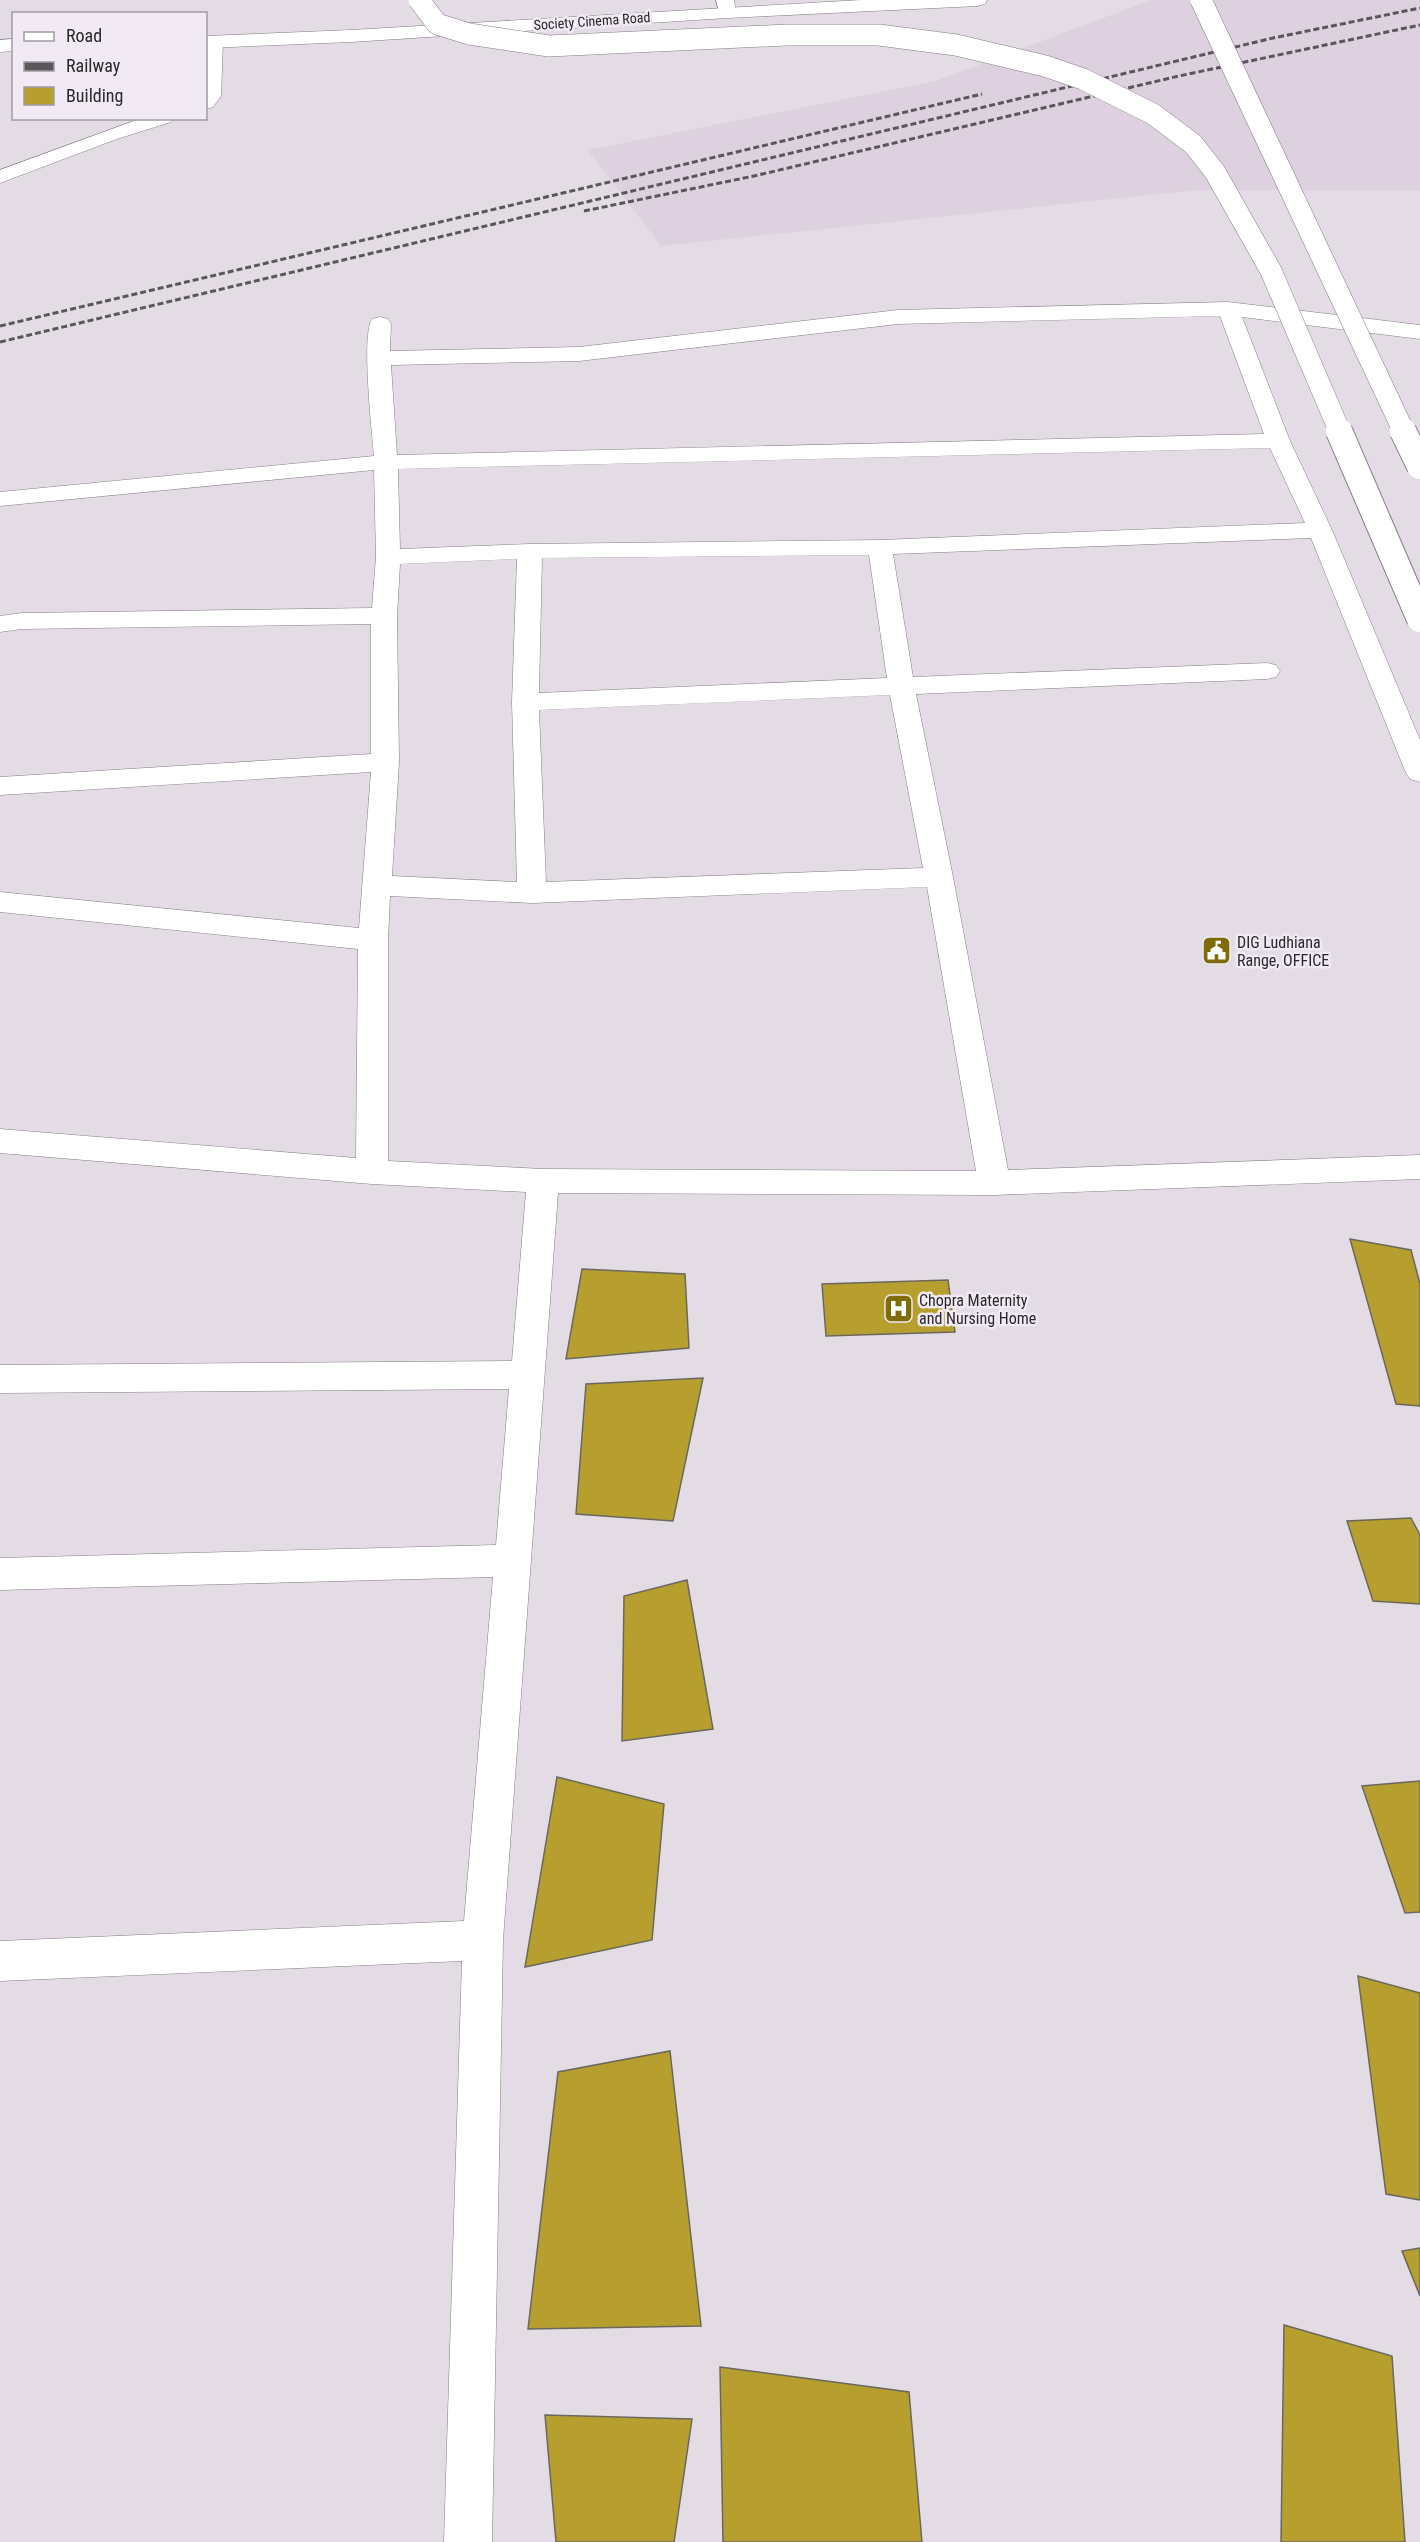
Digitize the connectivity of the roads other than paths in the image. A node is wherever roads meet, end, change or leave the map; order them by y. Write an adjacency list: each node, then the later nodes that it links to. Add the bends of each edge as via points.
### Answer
1 (419, 0): 22 (street, bridge, via 437,24 469,34 549,46 788,34 879,35 956,45 1083,79 1153,114 1193,144 1215,172 1271,271)
2 (978, 0): 4 (street, Society Cinema Road)
3 (1201, 0): 15 (street, bridge)
4 (726, 6): 5 (street, Society Cinema Road, via 351,36)
5 (209, 42): 6 (street, via 211,96)
6 (207, 102)
7 (158, 120): 8 (street)
8 (0, 177)
9 (1228, 309): 11 (street); 12 (street, via 898,317 579,354); 13 (street)
10 (380, 324): 12 (street)
11 (1419, 334)
12 (380, 358): 14 (street)
13 (1278, 441): 14 (street); 17 (street)
14 (386, 462): 16 (street); 20 (street)
15 (1420, 466)
16 (0, 499)
17 (1320, 530): 18 (street); 28 (street)
18 (880, 547): 19 (street); 25 (street)
19 (530, 551): 20 (street); 26 (street)
20 (388, 557): 21 (street)
21 (384, 616): 23 (street); 27 (street)
22 (1420, 619)
23 (0, 624)
24 (1267, 671): 25 (street)
25 (901, 685): 26 (street); 30 (street)
26 (525, 702): 32 (street)
27 (385, 762): 29 (street); 31 (street)
28 (1420, 773)
29 (0, 786)
30 (939, 877): 32 (street); 39 (street)
31 (377, 885): 32 (street); 34 (street)
32 (532, 893)
33 (0, 902): 34 (street)
34 (373, 940): 37 (street)
35 (0, 1141): 37 (street)
36 (1420, 1167): 39 (street)
37 (372, 1173): 38 (street)
38 (543, 1182): 39 (street); 40 (street)
39 (994, 1183)
40 (527, 1375): 41 (street); 42 (street)
41 (0, 1379)
42 (513, 1561): 43 (street); 44 (street)
43 (0, 1574)
44 (483, 1940): 45 (street); 46 (street)
45 (0, 1961)
46 (468, 2542)

